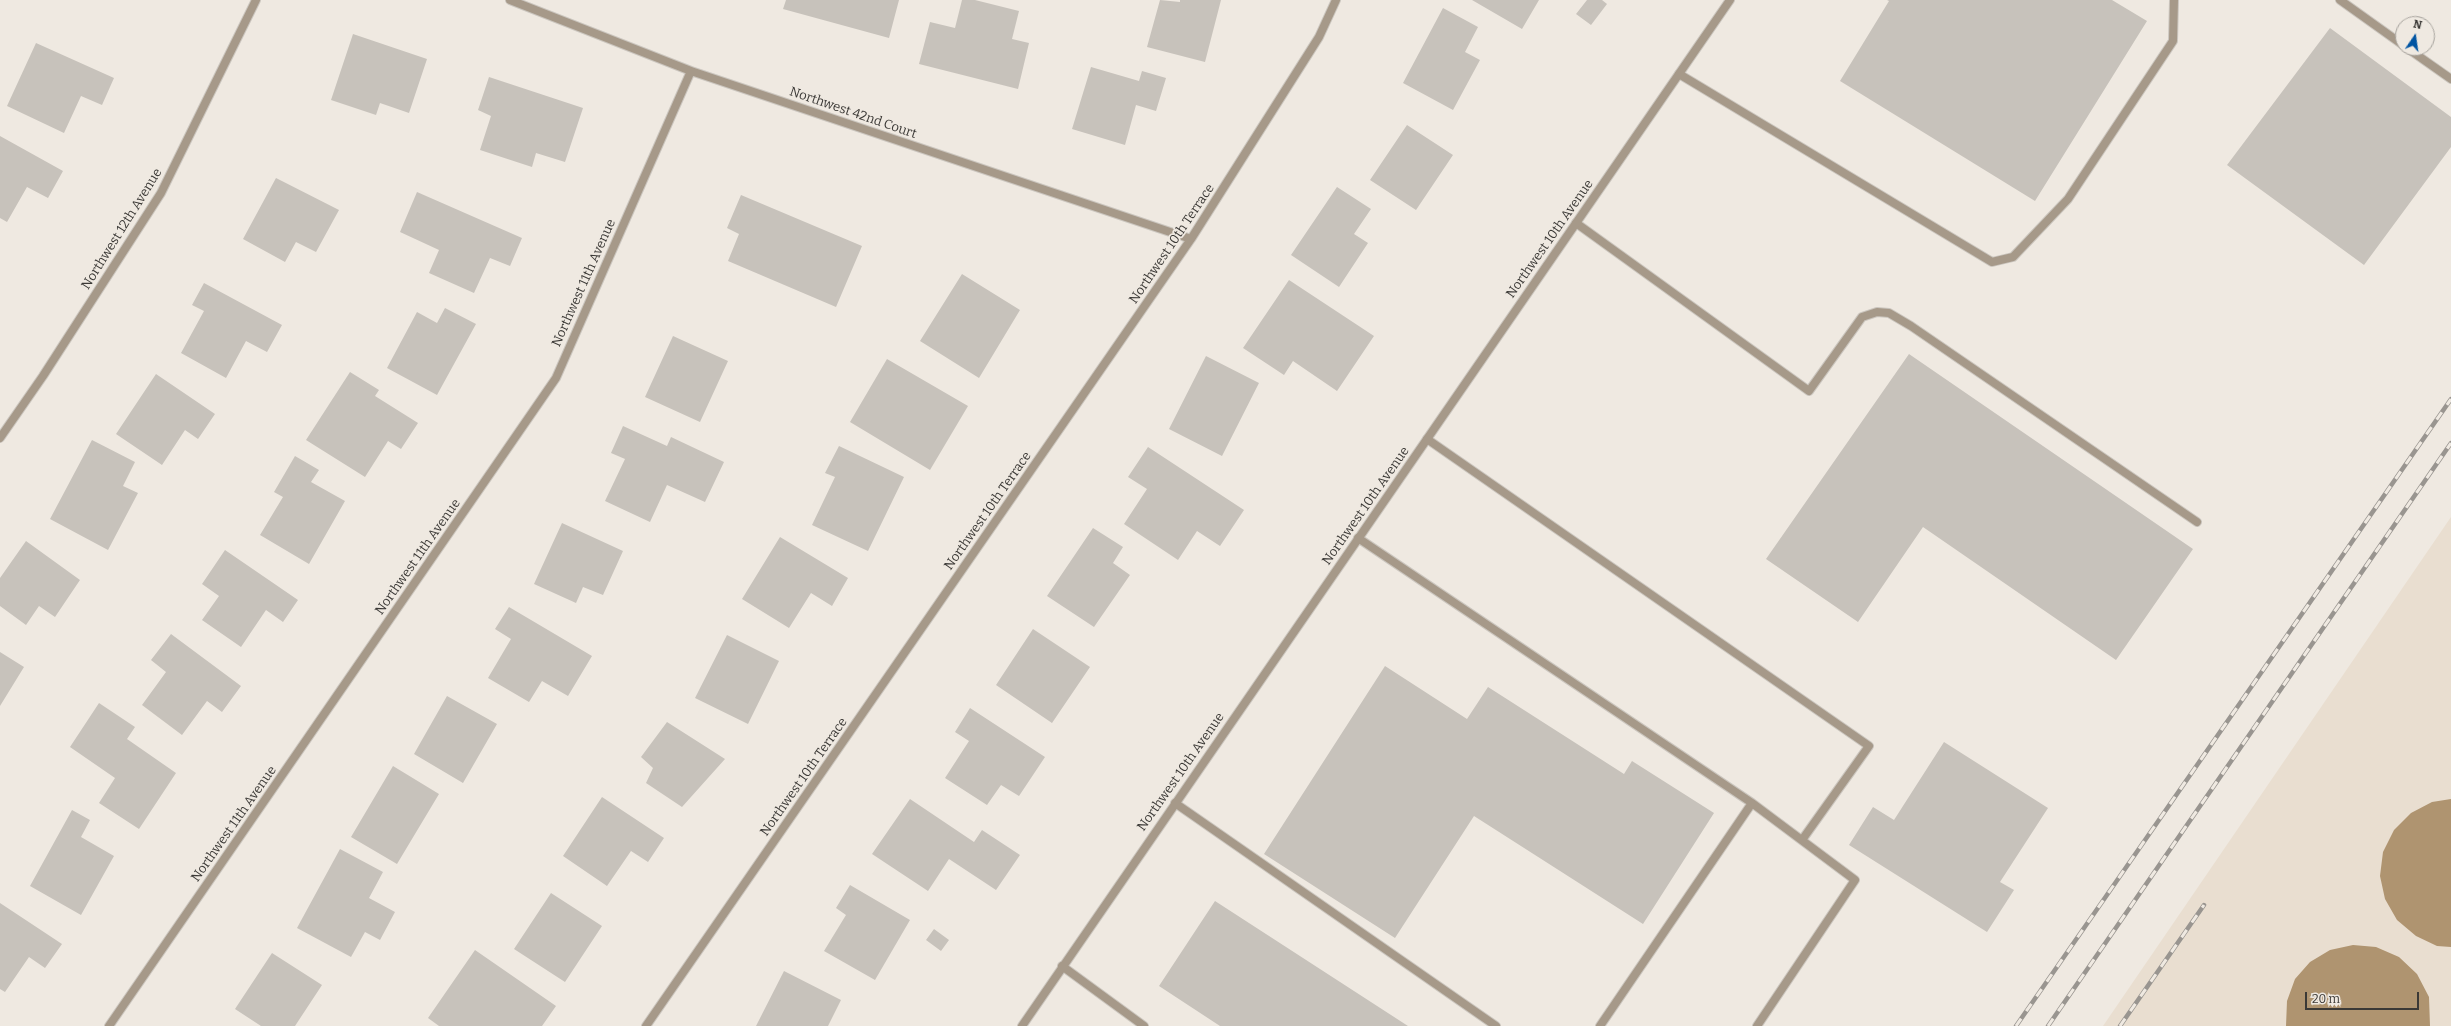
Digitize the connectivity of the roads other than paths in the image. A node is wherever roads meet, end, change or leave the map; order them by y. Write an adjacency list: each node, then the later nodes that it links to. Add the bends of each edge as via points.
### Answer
1 (256, 0): 14 (street, Northwest 12th Avenue, via 161,193)
2 (510, 0): 9 (street, Northwest 42nd Court)
3 (1336, 0): 13 (street, Northwest 10th Terrace, via 1319,37)
4 (1730, 0): 10 (street, Northwest 10th Avenue)
5 (2174, 0): 10 (street, via 2173,42 2068,199 2013,257 1992,262)
6 (2340, 0): 7 (street)
7 (2395, 39)
8 (2418, 56): 11 (street)
9 (691, 71): 13 (street, Northwest 42nd Court); 22 (street, Northwest 11th Avenue, via 556,378)
10 (1679, 74): 12 (street, Northwest 10th Avenue)
11 (2451, 79)
12 (1576, 223): 15 (street, Northwest 10th Avenue); 16 (street, via 1809,391 1862,317 1877,312 1889,313)
13 (1191, 240): 23 (street, Northwest 10th Terrace)
14 (0, 438)
15 (1427, 439): 17 (street, Northwest 10th Avenue); 20 (street, via 1869,746)
16 (2197, 522)
17 (1358, 538): 18 (street, Northwest 10th Avenue); 19 (street)
18 (1175, 803): 21 (street, Northwest 10th Avenue); 26 (street)
19 (1752, 803): 20 (street); 27 (street)
20 (1802, 840): 28 (street, via 1855,880)
21 (1062, 966): 24 (street, Northwest 10th Avenue); 25 (street)
22 (109, 1026)
23 (646, 1026)
24 (1022, 1026)
25 (1144, 1026)
26 (1496, 1026)
27 (1600, 1026)
28 (1757, 1026)

